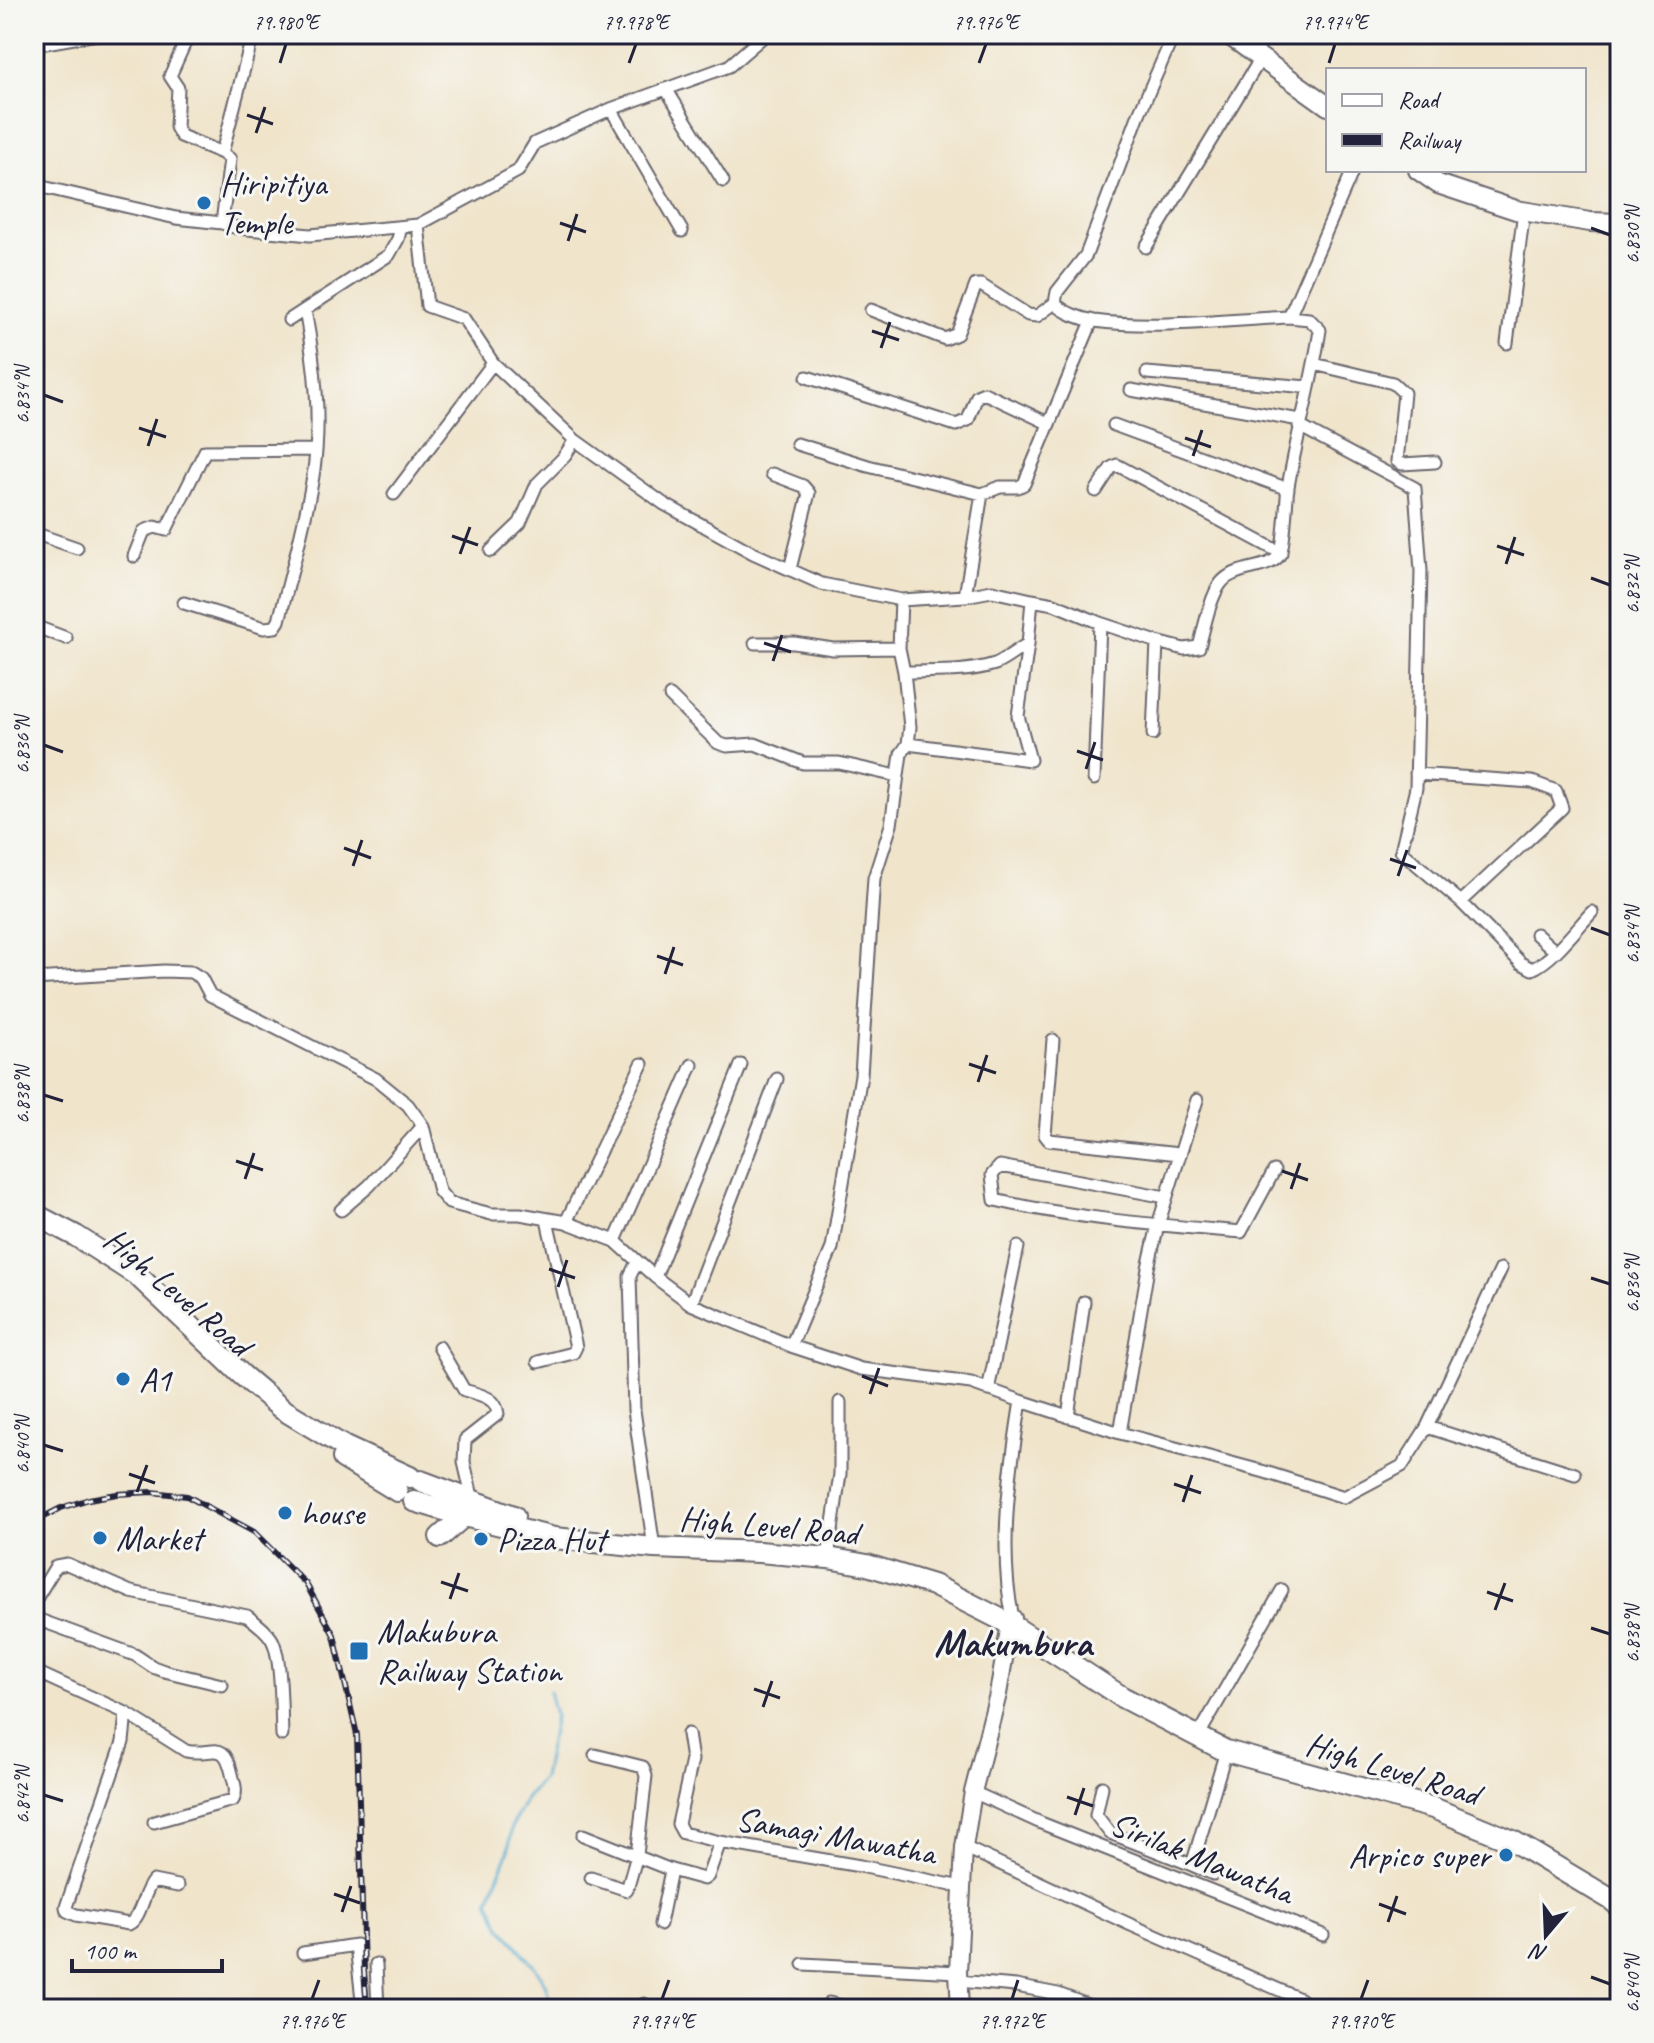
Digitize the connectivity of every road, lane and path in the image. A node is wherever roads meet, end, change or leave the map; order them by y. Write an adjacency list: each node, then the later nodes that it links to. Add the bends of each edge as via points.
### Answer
1 (97, 34): 7 (street)
2 (189, 34): 12 (street, via 170,76 178,88 176,127 181,136)
3 (253, 34): 12 (street)
4 (766, 34): 9 (street, via 729,66)
5 (1174, 34): 24 (street, via 1086,255 1057,292)
6 (1232, 35): 8 (main road)
7 (34, 45)
8 (1261, 58): 10 (main road); 23 (street)
9 (666, 89): 11 (street); 15 (street)
10 (1326, 105)
11 (611, 109): 20 (street, via 535,143 518,171); 22 (street)
12 (222, 153): 18 (street, via 230,159)
13 (1352, 172): 27 (street)
14 (1421, 172): 17 (main road, via 1438,184)
15 (723, 181)
16 (34, 185): 18 (street, via 176,218)
17 (1521, 211): 19 (main road); 30 (street)
18 (222, 223): 21 (street, via 310,235)
19 (1620, 223)
20 (418, 225): 21 (street); 31 (street, via 427,306 464,319)
21 (401, 227): 25 (street, via 389,255)
22 (682, 231)
23 (1146, 247)
24 (1055, 303): 26 (street, via 1037,316 1028,315 976,285 957,334 945,339); 29 (street)
25 (305, 310): 28 (street); 42 (street, via 317,402)
26 (871, 310)
27 (1289, 317): 29 (street, via 1162,324); 32 (street, via 1309,319 1320,330)
28 (289, 320)
29 (1092, 321): 37 (street)
30 (1505, 339)
31 (493, 363): 40 (street); 47 (street)
32 (1314, 364): 35 (street); 43 (street, via 1393,383 1404,393 1397,461)
33 (1147, 373): 35 (street)
34 (807, 377): 37 (street, via 956,425 968,420 977,396 984,393)
35 (1308, 387): 38 (street)
36 (1131, 390): 38 (street)
37 (1048, 423): 48 (street, via 1024,484)
38 (1300, 423): 45 (street); 70 (street, via 1415,488 1421,571)
39 (1114, 425): 45 (street)
40 (575, 440): 51 (street, via 537,484 520,523); 54 (street, via 664,504)
41 (797, 444): 48 (street)
42 (315, 450): 53 (street, via 205,451 166,530 144,531); 58 (street, via 301,535 275,627)
43 (1435, 462)
44 (772, 474): 54 (street, via 809,493)
45 (1288, 489): 52 (street)
46 (1096, 491): 52 (street, via 1117,465)
47 (394, 494)
48 (982, 494): 55 (street)
49 (34, 533): 50 (street)
50 (77, 548)
51 (491, 551)
52 (1281, 553): 62 (street, via 1274,561 1234,573 1221,583 1199,647)
53 (134, 556)
54 (790, 569): 56 (street, via 822,584)
55 (965, 596): 56 (street); 57 (street, via 992,591)
56 (901, 600): 65 (street)
57 (1032, 600): 59 (street); 64 (street)
58 (184, 603)
59 (1100, 623): 62 (street); 72 (street)
60 (34, 626): 61 (street)
61 (66, 638)
62 (1157, 642): 68 (street)
63 (755, 643): 65 (street)
64 (1028, 644): 66 (street, via 998,664); 69 (street, via 1018,716 1030,760)
65 (899, 648): 66 (street)
66 (904, 672): 69 (street)
67 (670, 696): 71 (street, via 718,743 755,744 803,763 839,763)
68 (1153, 734)
69 (908, 744): 71 (street)
70 (1416, 774): 73 (street, via 1401,851); 73 (street, via 1532,782 1556,791 1562,808)
71 (897, 776): 101 (street, via 891,825 874,878 861,1075 832,1248)
72 (1094, 779)
73 (1461, 902): 76 (street, via 1525,966 1539,966)
74 (1592, 912): 76 (street)
75 (1536, 934): 76 (street)
76 (1555, 951)
77 (34, 979): 84 (street, via 191,972 210,995 376,1079 408,1105)
78 (1053, 1040): 85 (street, via 1045,1135 1049,1140)
79 (642, 1064): 91 (street)
80 (692, 1065): 94 (street)
81 (741, 1065): 98 (street)
82 (777, 1079): 100 (street)
83 (1197, 1100): 85 (street)
84 (423, 1126): 88 (street); 90 (street, via 439,1191 449,1203)
85 (1179, 1154): 87 (street)
86 (1274, 1171): 93 (street, via 1241,1232)
87 (1166, 1197): 93 (street); 93 (street, via 1000,1166 992,1175 995,1200)
88 (341, 1210)
89 (34, 1214): 111 (highway, High Level Road, via 138,1276 282,1409)
90 (547, 1220): 91 (street); 103 (street, via 576,1347 573,1353)
91 (566, 1222): 94 (street)
92 (34, 1225): 111 (highway, High Level Road, via 133,1287 272,1413 309,1439)
93 (1158, 1225): 109 (street)
94 (615, 1241): 96 (street)
95 (1018, 1247): 104 (street)
96 (637, 1262): 98 (street); 114 (street, via 630,1276 634,1410)
97 (1501, 1269): 108 (street)
98 (655, 1277): 100 (street)
99 (1084, 1302): 107 (street)
100 (691, 1304): 101 (street)
101 (791, 1346): 104 (street, via 861,1369 971,1383)
102 (439, 1347): 112 (street, via 464,1390 497,1406 498,1414 465,1440)
103 (538, 1362)
104 (988, 1390): 105 (street)
105 (1021, 1401): 107 (street); 119 (street, via 1008,1511)
106 (840, 1402): 115 (street, via 840,1474)
107 (1068, 1417): 109 (street)
108 (1427, 1427): 109 (street, via 1402,1466 1344,1497); 110 (street)
109 (1120, 1433)
110 (1575, 1474)
111 (410, 1487): 112 (highway, High Level Road)
112 (469, 1509): 113 (highway); 114 (highway, High Level Road, via 554,1538)
113 (440, 1537)
114 (654, 1544): 115 (highway, High Level Road); 119 (highway, High Level Road, via 867,1565 933,1585)
115 (829, 1551): 119 (highway, High Level Road, via 935,1579)
116 (1282, 1590): 123 (street)
117 (34, 1602): 125 (street, via 56,1566 67,1564 131,1592 247,1616 273,1640)
118 (34, 1618): 121 (street, via 164,1671)
119 (1012, 1621): 123 (highway, High Level Road); 126 (highway, High Level Road, via 1122,1697); 129 (street)
120 (34, 1671): 122 (street)
121 (222, 1685)
122 (126, 1713): 131 (street, via 186,1751 220,1751 229,1761 233,1800); 140 (street, via 123,1742 67,1909 70,1914 129,1924 137,1918 153,1881)
123 (1200, 1733): 130 (highway, High Level Road, via 1237,1749)
124 (688, 1734): 133 (street, Samagi Mawatha, via 692,1760 678,1824 683,1833)
125 (282, 1735)
126 (1226, 1751): 130 (highway, High Level Road); 136 (street)
127 (595, 1755): 135 (street, via 643,1767)
128 (1102, 1787): 136 (street, via 1096,1815 1110,1833)
129 (973, 1792): 134 (street); 145 (street, Sirilak Mawatha)
130 (1434, 1804): 142 (highway, High Level Road, via 1516,1835); 143 (highway, High Level Road, via 1513,1841)
131 (154, 1822)
132 (583, 1835): 135 (street)
133 (720, 1842): 137 (street, via 704,1879); 141 (street, Samagi Mawatha)
134 (964, 1847): 141 (street); 150 (street)
135 (637, 1855): 137 (street); 139 (street, via 627,1890)
136 (1192, 1865): 138 (street)
137 (671, 1870): 144 (street)
138 (1213, 1874)
139 (591, 1878)
140 (178, 1886)
141 (961, 1887): 149 (street)
142 (1620, 1899)
143 (1620, 1907)
144 (660, 1924)
145 (1323, 1935)
146 (303, 1953): 154 (street, via 356,1945)
147 (376, 1964): 155 (street)
148 (803, 1964): 149 (street)
149 (958, 1977): 157 (street); 158 (street, via 1058,1994)
150 (1300, 1999)
151 (34, 2001): 153 (street)
152 (829, 2003): 156 (street)
153 (58, 2009)
154 (363, 2009)
155 (378, 2009)
156 (854, 2009)
157 (960, 2009)
158 (1098, 2009)

